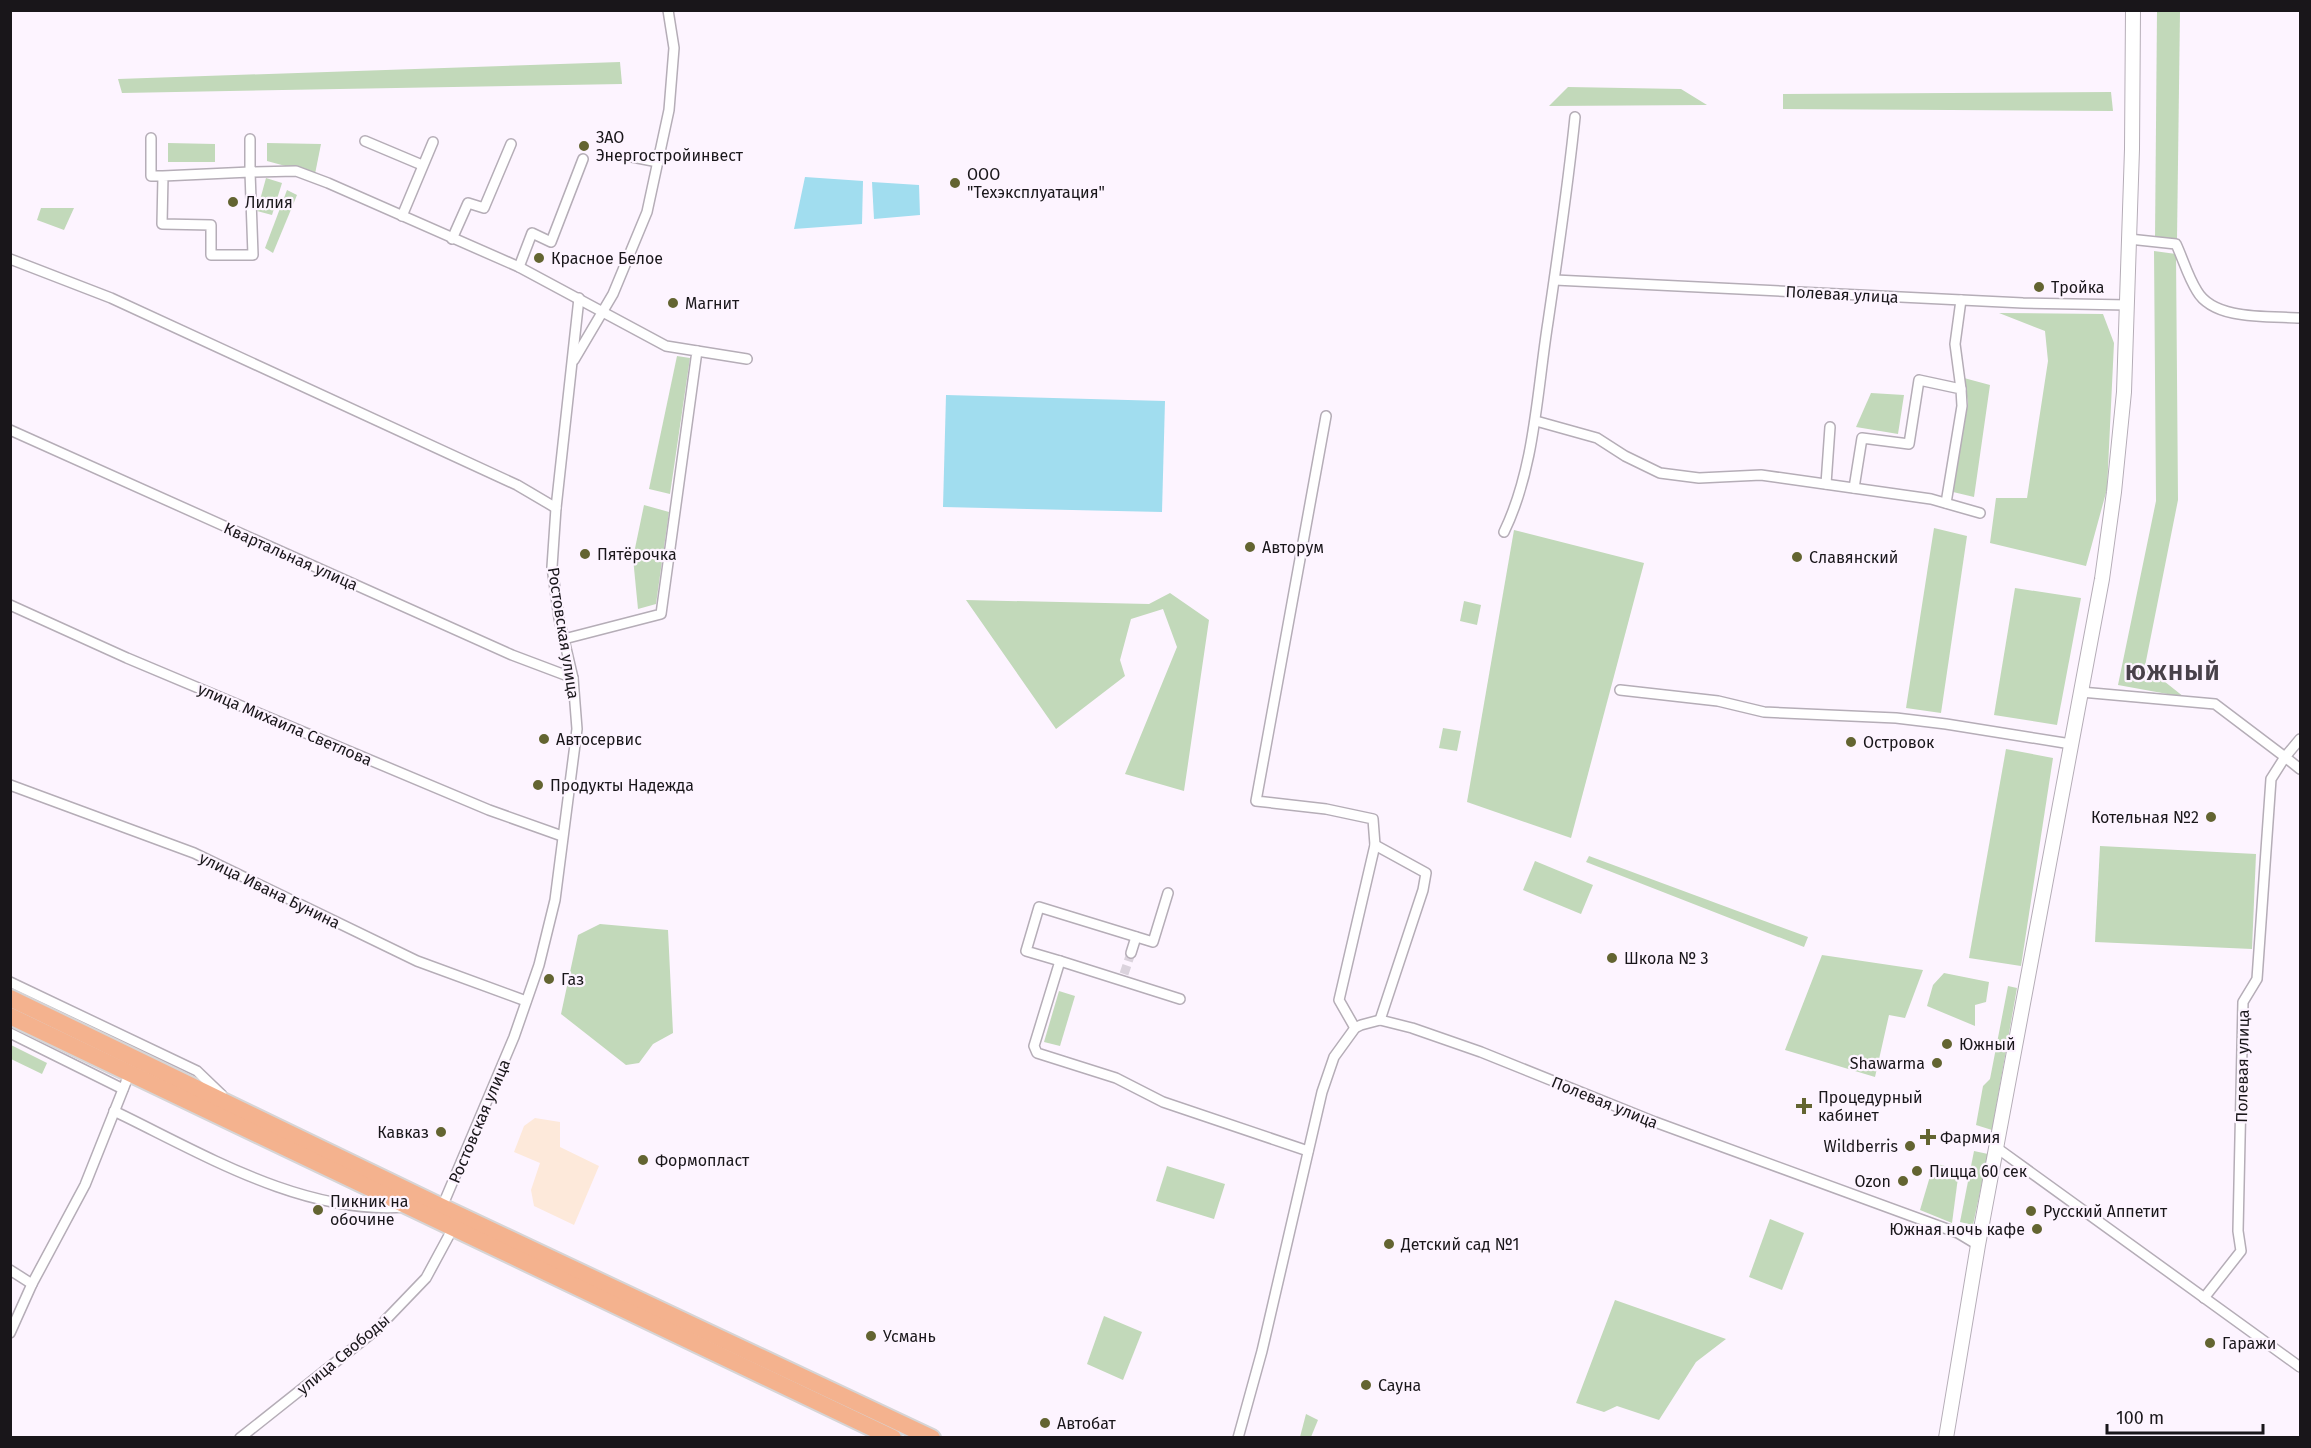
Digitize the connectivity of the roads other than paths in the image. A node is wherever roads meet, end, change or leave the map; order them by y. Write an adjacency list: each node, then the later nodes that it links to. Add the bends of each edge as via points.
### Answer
1 (668, 10): 11 (street, Ростовская улица, via 674,48 669,110)
2 (2133, 10): 17 (main road)
3 (1575, 117): 20 (street)
4 (151, 138): 14 (street, via 151,176)
5 (250, 139): 13 (street)
6 (365, 141): 12 (street)
7 (433, 142): 12 (street)
8 (511, 144): 16 (street, via 484,208 468,203)
9 (627, 156): 11 (street)
10 (583, 159): 19 (street, via 551,242 532,233)
11 (658, 162): 24 (street, Ростовская улица, via 647,212)
12 (422, 165): 15 (street)
13 (249, 172): 14 (street); 14 (street, via 253,255 212,255 211,225 162,225); 15 (street, via 296,171)
14 (163, 176)
15 (402, 216): 16 (street)
16 (452, 239): 19 (street)
17 (2129, 239): 23 (main road); 25 (street, via 2176,244 2198,293 2217,308 2240,316)
18 (10, 259): 37 (street, via 111,298 517,485)
19 (519, 267): 21 (street)
20 (1556, 280): 22 (street, Полевая улица); 31 (street)
21 (579, 298): 24 (street); 28 (street)
22 (1961, 300): 23 (street, Полевая улица); 29 (street, via 1955,345)
23 (2128, 305): 44 (main road, via 2114,492)
24 (602, 313): 26 (street, via 666,346); 28 (street, Ростовская улица)
25 (2301, 318)
26 (697, 351): 27 (street); 41 (street, via 661,614)
27 (747, 359)
28 (571, 365): 37 (street, Ростовская улица)
29 (1961, 389): 35 (street, via 1919,380 1909,444 1862,438); 36 (street, via 1962,406)
30 (1326, 416): 51 (street, via 1256,801 1373,819)
31 (1536, 421): 34 (street, via 1597,438 1660,473 1699,478 1761,475); 39 (street, via 1514,511)
32 (1830, 427): 34 (street)
33 (10, 430): 42 (street, Квартальная улица, via 512,655)
34 (1826, 484): 35 (street)
35 (1854, 488): 36 (street)
36 (1946, 503): 38 (street)
37 (556, 508): 41 (street, Ростовская улица, via 552,567)
38 (1980, 513)
39 (1504, 532)
40 (10, 605): 50 (street, улица Михаила Светлова, via 478,806)
41 (564, 639): 42 (street, Ростовская улица)
42 (573, 678): 50 (street, Ростовская улица, via 577,729)
43 (1620, 690): 46 (street, via 1718,701 1764,712 1916,720)
44 (2081, 692): 46 (main road); 47 (street, via 2215,704)
45 (2301, 739): 47 (street, Полевая улица)
46 (2071, 744): 68 (main road)
47 (2285, 757): 48 (street); 76 (street, Полевая улица, via 2271,779 2257,979 2243,1002 2238,1232 2241,1251)
48 (2301, 769)
49 (10, 785): 59 (street, улица Ивана Бунина, via 194,853 417,961)
50 (562, 836): 59 (street, Ростовская улица, via 555,900)
51 (1375, 845): 61 (street, via 1426,873); 62 (street, via 1339,1000)
52 (1168, 893): 53 (street, via 1153,942)
53 (1136, 937): 54 (street); 55 (street, via 1039,907 1026,951)
54 (1131, 953)
55 (1059, 962): 58 (street, via 1123,977); 69 (street, via 1034,1046 1037,1053 1116,1078 1163,1102)
56 (10, 982): 66 (street, via 197,1071)
57 (10, 998): 66 (highway)
58 (1180, 999)
59 (526, 1001): 71 (street, Ростовская улица)
60 (10, 1016): 64 (highway)
61 (1380, 1020): 62 (street); 73 (street, Полевая улица, via 1481,1053 1655,1122 1958,1233)
62 (1355, 1028): 69 (street, via 1334,1058)
63 (10, 1033): 65 (street)
64 (130, 1072): 65 (street); 70 (highway)
65 (123, 1089): 67 (street)
66 (233, 1105): 71 (highway)
67 (114, 1111): 70 (street, via 262,1182 348,1204); 75 (street, via 85,1185)
68 (1997, 1148): 73 (main road); 76 (street)
69 (1308, 1151): 82 (street)
70 (409, 1207): 72 (highway)
71 (442, 1207): 81 (highway)
72 (453, 1228): 79 (street, улица Свободы, via 426,1278 376,1330); 80 (highway)
73 (1978, 1245): 83 (main road)
74 (10, 1270): 75 (street)
75 (32, 1284): 77 (street)
76 (2204, 1298): 78 (street)
77 (10, 1332)
78 (2301, 1367)
79 (240, 1437)
80 (893, 1437)
81 (932, 1437)
82 (1238, 1437)
83 (1946, 1437)

